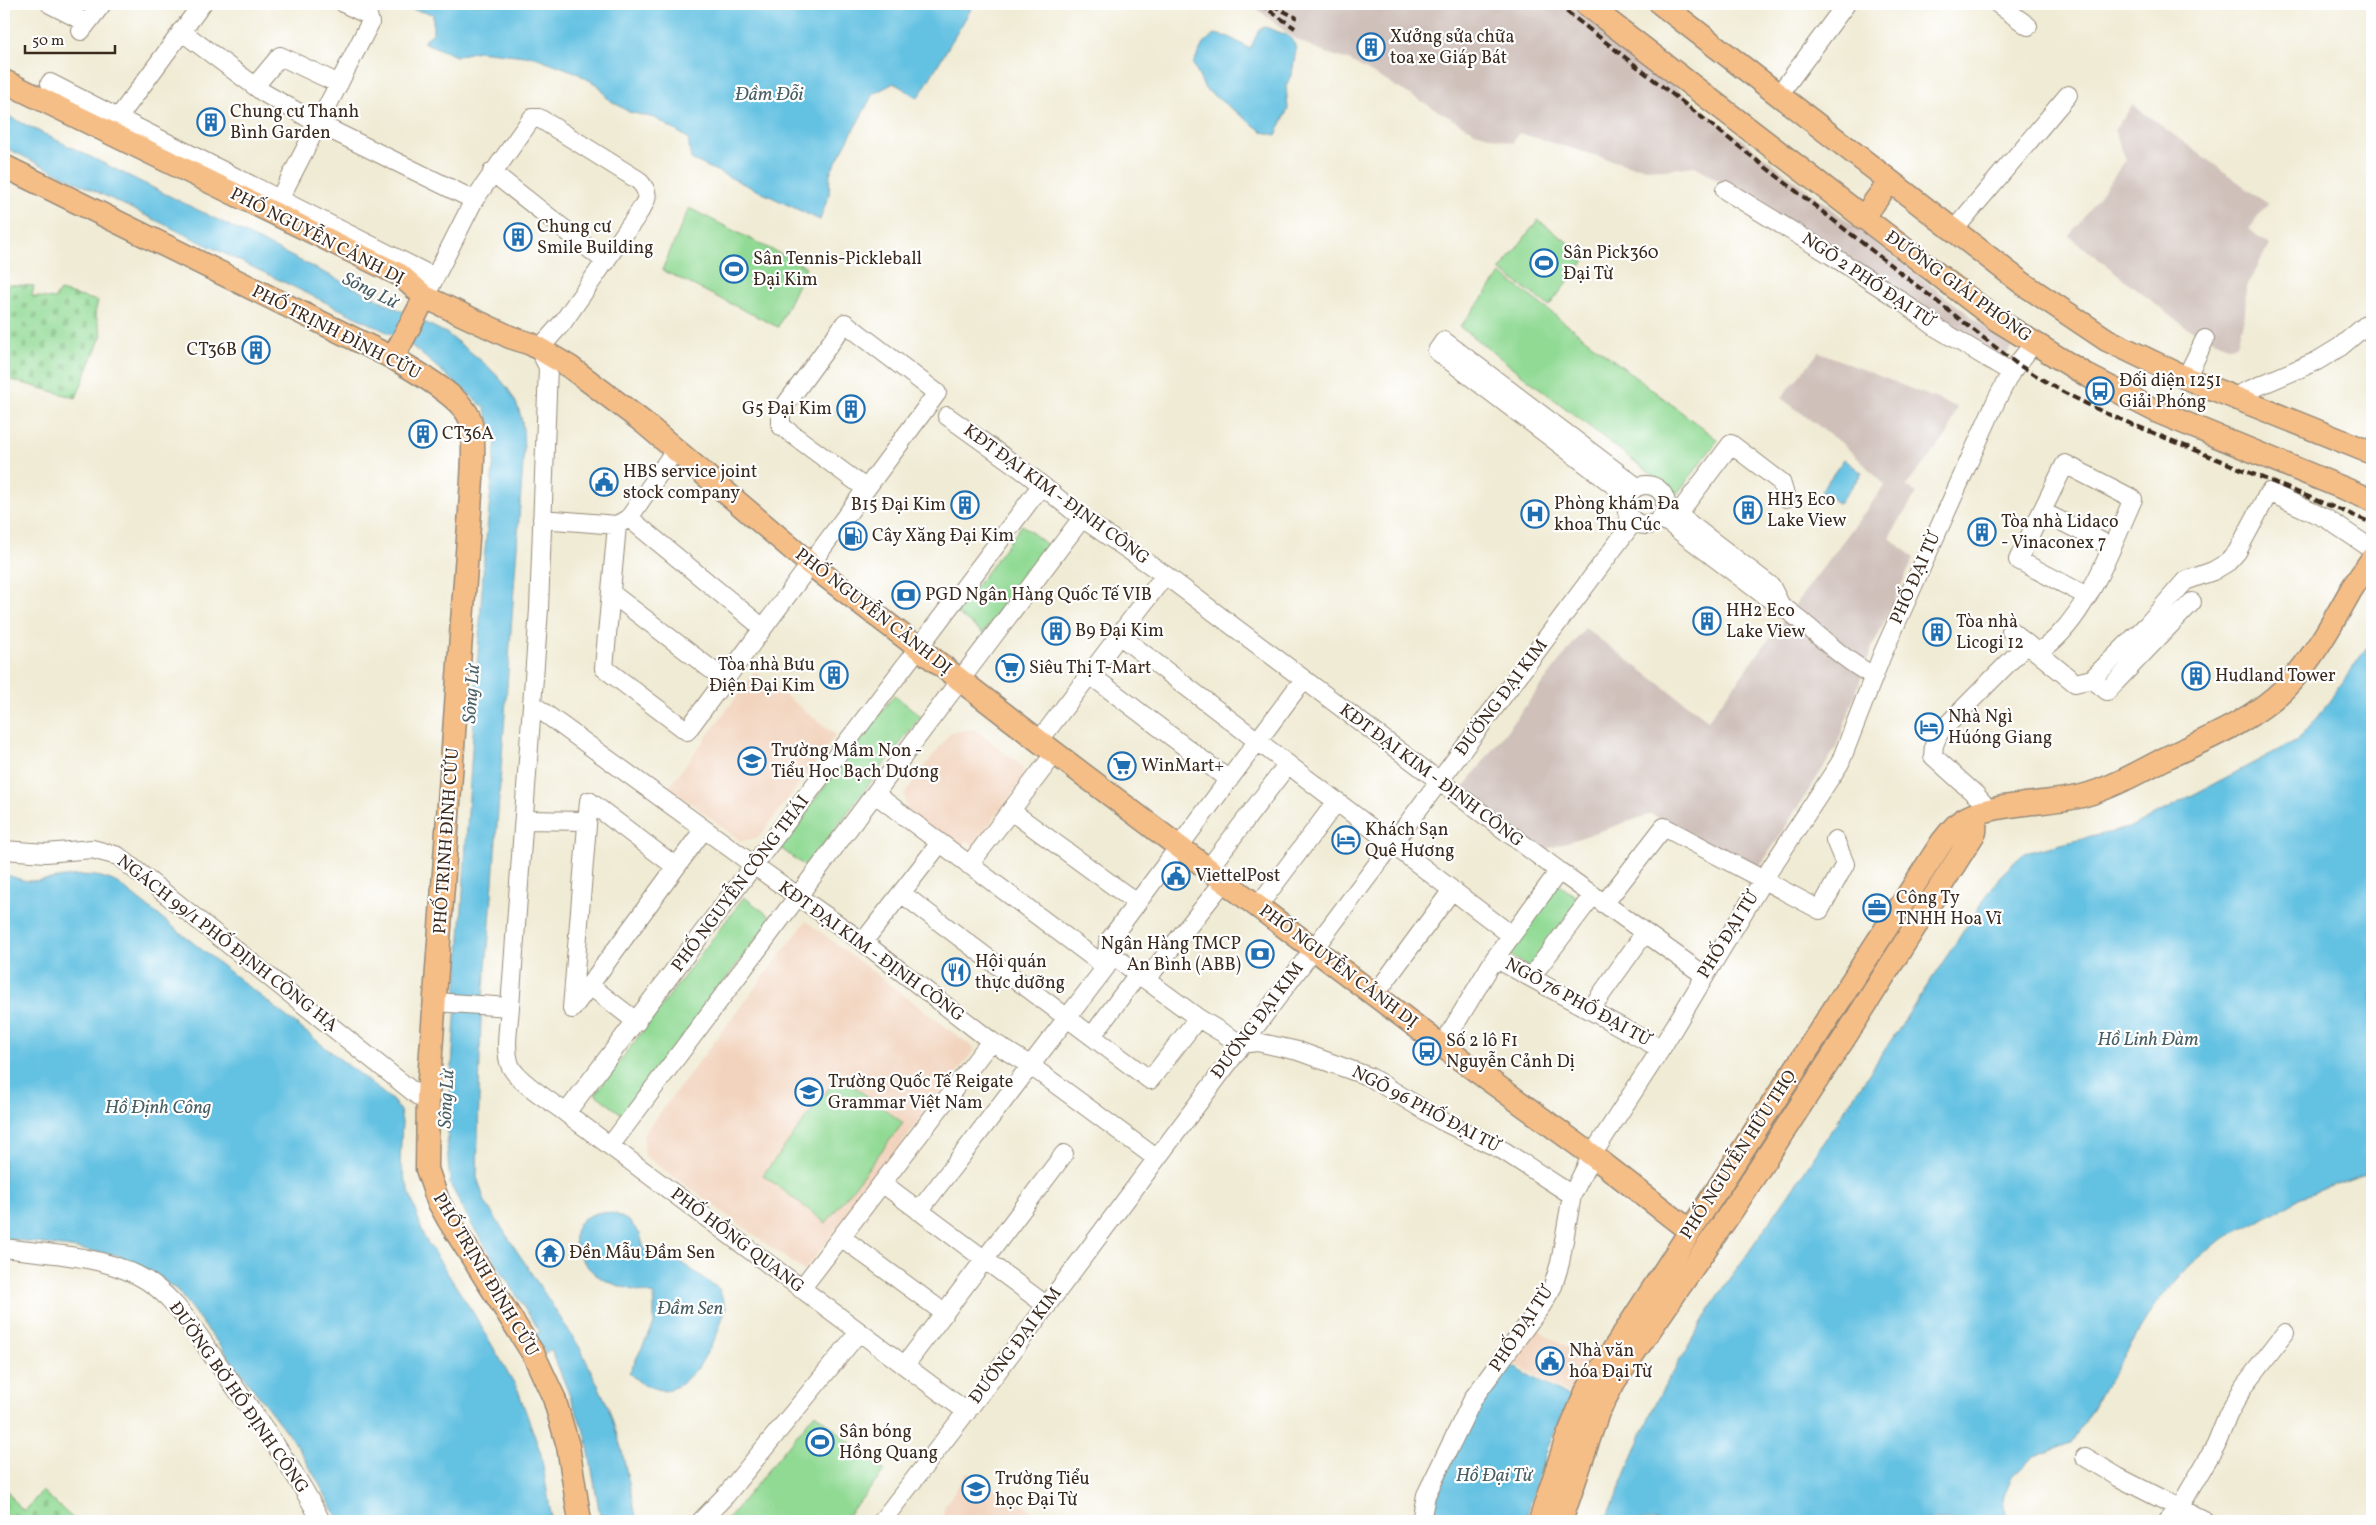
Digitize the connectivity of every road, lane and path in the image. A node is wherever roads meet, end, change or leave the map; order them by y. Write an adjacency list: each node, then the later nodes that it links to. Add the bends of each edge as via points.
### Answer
1 (50, 4): 2 (street, via 83,28)
2 (102, 4)
3 (202, 4): 10 (street)
4 (345, 4): 13 (street, via 368,15 370,23)
5 (1586, 4): 25 (main road, ĐƯỜNG GIẢI PHÓNG)
6 (1661, 4): 16 (main road)
7 (1846, 4): 16 (street)
8 (1998, 4): 9 (street)
9 (2028, 26)
10 (181, 31): 14 (street); 17 (street)
11 (4, 81): 28 (main road, PHỐ NGUYỄN CẢNH DỊ, via 400,275)
12 (50, 83): 17 (street)
13 (339, 84): 14 (street, via 280,56); 18 (street)
14 (255, 86): 18 (street)
15 (2068, 95): 26 (street)
16 (1778, 96): 21 (main road)
17 (118, 118): 23 (street)
18 (319, 124): 23 (street); 24 (street)
19 (4, 166): 34 (main road, PHỐ TRỊNH ĐÌNH CỬU)
20 (492, 172): 24 (street); 27 (street); 27 (street, via 532,118 539,118 638,180 646,188 647,200)
21 (1889, 182): 25 (main road); 26 (main road)
22 (1725, 190): 35 (street, NGÕ 2 PHỐ ĐẠI TỪ, via 1848,266 1937,328)
23 (279, 200): 28 (street)
24 (474, 200): 28 (street)
25 (1863, 218): 31 (main road, ĐƯỜNG GIẢI PHÓNG, via 1997,320)
26 (1953, 231): 36 (main road, via 2022,283 2107,340)
27 (606, 262): 33 (street, via 563,322)
28 (426, 295): 33 (main road, PHỐ NGUYỄN CẢNH DỊ); 34 (main road)
29 (2372, 320): 37 (street, via 2340,347 2316,361)
30 (2205, 339): 36 (street)
31 (2034, 343): 35 (street, PHỐ ĐẠI TỪ); 45 (main road, ĐƯỜNG GIẢI PHÓNG, via 2088,376 2158,412)
32 (1441, 346): 43 (street)
33 (539, 348): 39 (main road, PHỐ NGUYỄN CẢNH DỊ, via 570,367); 49 (street, via 548,367)
34 (396, 352): 111 (main road, PHỐ TRỊNH ĐÌNH CỬU, via 463,407 471,422 470,511)
35 (2011, 372): 65 (street, PHỐ ĐẠI TỪ)
36 (2186, 378): 37 (main road)
37 (2233, 397): 40 (main road)
38 (947, 416): 41 (street, KĐT ĐẠI KIM - ĐỊNH CÔNG)
39 (675, 450): 51 (street); 54 (main road, PHỐ NGUYỄN CẢNH DỊ)
40 (2372, 453)
41 (1041, 486): 48 (street, KĐT ĐẠI KIM - ĐỊNH CÔNG); 62 (street, PHỐ NGUYỄN CÔNG THÁI)
42 (865, 488): 42 (street, via 937,393 845,323 796,388 781,411 779,421 781,426); 54 (street)
43 (1633, 492): 46 (street, via 1650,486 1656,488); 50 (street, via 1626,507)
44 (1786, 498): 46 (street, via 1781,482 1731,444)
45 (2372, 500)
46 (1668, 512): 50 (street, via 1652,524); 65 (street, via 1771,586 1782,606 1858,668)
47 (2042, 512): 52 (street); 52 (street, via 2066,464 2133,499); 57 (street, via 2018,560)
48 (1082, 518): 55 (street, KĐT ĐẠI KIM - ĐỊNH CÔNG); 67 (street)
49 (542, 519): 51 (street); 70 (street)
50 (1634, 521): 75 (street, ĐƯỜNG ĐẠI KIM)
51 (623, 522): 56 (street); 59 (street)
52 (2112, 548): 57 (street)
53 (2372, 559): 69 (street, via 2327,519 2269,492 2237,552 2228,562 2185,581); 79 (main road, PHỐ NGUYỄN HỮU THỌ, via 2312,655 2285,688 2253,713 2218,735 2082,796)
54 (810, 564): 59 (street); 62 (main road, PHỐ NGUYỄN CẢNH DỊ)
55 (1165, 575): 61 (street, KĐT ĐẠI KIM - ĐỊNH CÔNG); 68 (street, KĐT ĐẠI KIM - ĐỊNH CÔNG)
56 (611, 593): 66 (street); 66 (street, via 604,668 611,674 687,731)
57 (2087, 596): 63 (street, via 2060,635)
58 (2192, 602): 69 (street, via 2107,691)
59 (763, 628): 66 (street)
60 (2011, 631): 63 (street)
61 (1119, 635): 64 (street, KĐT ĐẠI KIM - ĐỊNH CÔNG); 71 (street)
62 (919, 648): 67 (main road, PHỐ NGUYỄN CẢNH DỊ); 90 (street, PHỐ NGUYỄN CÔNG THÁI)
63 (2033, 648): 69 (street, via 2075,683); 79 (street, via 1958,713 1939,733 1934,745 1933,756 1977,796)
64 (1089, 674): 72 (street, KĐT ĐẠI KIM - ĐỊNH CÔNG); 74 (street)
65 (1874, 676): 93 (street, PHỐ ĐẠI TỪ, via 1840,763)
66 (725, 680)
67 (961, 680): 72 (main road, PHỐ NGUYỄN CẢNH DỊ); 76 (street)
68 (1303, 680): 71 (street); 75 (street, KĐT ĐẠI KIM - ĐỊNH CÔNG)
69 (2092, 680)
70 (532, 704): 80 (street); 82 (street, KĐT ĐẠI KIM - ĐỊNH CÔNG)
71 (1258, 741): 73 (street); 74 (street)
72 (1047, 747): 78 (street, KĐT ĐẠI KIM - ĐỊNH CÔNG); 86 (main road, PHỐ NGUYỄN CẢNH DỊ)
73 (1288, 764): 77 (street); 92 (street)
74 (1228, 780): 86 (street)
75 (1439, 782): 85 (street, ĐƯỜNG ĐẠI KIM); 91 (street, KĐT ĐẠI KIM - ĐỊNH CÔNG)
76 (875, 794): 84 (street); 96 (street)
77 (1337, 801): 85 (street); 99 (street)
78 (1011, 811): 88 (street, KĐT ĐẠI KIM - ĐỊNH CÔNG); 98 (street)
79 (1983, 812): 133 (main road, PHỐ NGUYỄN HỮU THỌ, via 1960,822 1942,842)
80 (525, 820): 81 (street); 112 (street)
81 (587, 821): 89 (street, via 589,801); 109 (street, via 572,1009)
82 (704, 829): 89 (street); 90 (street, KĐT ĐẠI KIM - ĐỊNH CÔNG)
83 (1835, 840): 93 (street, via 1845,864 1820,910)
84 (940, 843): 88 (street); 95 (street)
85 (1392, 844): 94 (street); 103 (street, ĐƯỜNG ĐẠI KIM)
86 (1179, 846): 92 (main road, PHỐ NGUYỄN CẢNH DỊ); 98 (street)
87 (4, 850): 123 (street, NGÁCH 99/1 PHỐ ĐỊNH CÔNG HẠ, via 46,853 92,849 118,856)
88 (969, 865): 105 (street)
89 (676, 866): 109 (street)
90 (755, 866): 96 (street, KĐT ĐẠI KIM - ĐỊNH CÔNG); 116 (street, PHỐ NGUYỄN CÔNG THÁI)
91 (1559, 871): 97 (street, KĐT ĐẠI KIM - ĐỊNH CÔNG); 101 (street)
92 (1217, 874): 99 (main road, PHỐ NGUYỄN CẢNH DỊ); 107 (street)
93 (1763, 880): 97 (street, via 1664,827); 106 (street, PHỐ ĐẠI TỪ)
94 (1452, 890): 101 (street); 110 (street)
95 (901, 893): 102 (street); 114 (street)
96 (798, 897): 102 (street, KĐT ĐẠI KIM - ĐỊNH CÔNG); 125 (street)
97 (1599, 899): 100 (street, KĐT ĐẠI KIM - ĐỊNH CÔNG); 108 (street)
98 (1136, 903): 105 (street, via 1108,942)
99 (1258, 906): 103 (main road, PHỐ NGUYỄN CẢNH DỊ)
100 (1644, 934): 106 (street, KĐT ĐẠI KIM - ĐỊNH CÔNG); 113 (street)
101 (1511, 935): 104 (street)
102 (863, 942): 118 (street, KĐT ĐẠI KIM - ĐỊNH CÔNG)
103 (1313, 948): 110 (main road, PHỐ NGUYỄN CẢNH DỊ); 119 (street, ĐƯỜNG ĐẠI KIM)
104 (1495, 958): 108 (street, NGÕ 76 PHỐ ĐẠI TỪ); 120 (street)
105 (1107, 959): 107 (street); 114 (street)
106 (1704, 975): 121 (street, PHỐ ĐẠI TỪ)
107 (1142, 977): 115 (street); 117 (street)
108 (1531, 977): 113 (street, NGÕ 76 PHỐ ĐẠI TỪ)
109 (589, 985): 116 (street)
110 (1375, 994): 120 (main road, PHỐ NGUYỄN CẢNH DỊ)
111 (442, 1003): 112 (street); 123 (main road, PHỐ TRỊNH ĐÌNH CỬU)
112 (501, 1006): 124 (street, PHỐ HỒNG QUANG, via 510,1066)
113 (1590, 1010): 121 (street, NGÕ 76 PHỐ ĐẠI TỪ)
114 (1068, 1018): 117 (street); 122 (street)
115 (1198, 1018): 117 (street, via 1150,1080); 119 (street)
116 (637, 1022): 124 (street, PHỐ NGUYỄN CÔNG THÁI)
117 (1092, 1036)
118 (990, 1041): 122 (street, KĐT ĐẠI KIM - ĐỊNH CÔNG); 129 (street)
119 (1241, 1044): 128 (street, ĐƯỜNG ĐẠI KIM); 130 (street, NGÕ 96 PHỐ ĐẠI TỪ, via 1256,1042 1298,1051 1370,1077 1442,1121 1504,1151)
120 (1442, 1046): 127 (main road, PHỐ NGUYỄN CẢNH DỊ)
121 (1661, 1049): 127 (street, PHỐ ĐẠI TỪ)
122 (1031, 1066): 128 (street, KĐT ĐẠI KIM - ĐỊNH CÔNG); 131 (street)
123 (428, 1102): 146 (main road, PHỐ TRỊNH ĐÌNH CỬU, via 427,1168 438,1201 534,1355 554,1398 568,1446)
124 (566, 1113): 125 (street, PHỐ HỒNG QUANG)
125 (610, 1146): 136 (street, PHỐ HỒNG QUANG)
126 (1064, 1154): 135 (street)
127 (1592, 1155): 130 (street, PHỐ ĐẠI TỪ); 133 (main road, PHỐ NGUYỄN CẢNH DỊ)
128 (1156, 1158): 137 (street, ĐƯỜNG ĐẠI KIM)
129 (882, 1183): 131 (street); 132 (street)
130 (1572, 1195): 149 (street, PHỐ ĐẠI TỪ, via 1553,1286 1474,1397 1426,1495)
131 (919, 1211): 135 (street)
132 (841, 1237): 136 (street); 138 (street)
133 (1699, 1237): 150 (main road, PHỐ NGUYỄN HỮU THỌ, via 1586,1392); 151 (main road, PHỐ NGUYỄN HỮU THỌ, via 1598,1412)
134 (4, 1248): 145 (street, ĐƯỜNG BỜ HỒ ĐỊNH CÔNG, via 117,1266 158,1288 182,1312 275,1444)
135 (984, 1259): 137 (street); 138 (street)
136 (801, 1289): 139 (street, PHỐ HỒNG QUANG)
137 (1047, 1306): 142 (street, ĐƯỜNG ĐẠI KIM)
138 (943, 1312): 141 (street)
139 (860, 1332): 141 (street, PHỐ HỒNG QUANG); 147 (street, via 726,1496)
140 (2284, 1334): 144 (street, via 2244,1386 2216,1445)
141 (905, 1365): 142 (street, PHỐ HỒNG QUANG)
142 (967, 1412): 148 (street, ĐƯỜNG ĐẠI KIM)
143 (2085, 1456): 144 (street)
144 (2172, 1514): 152 (street)
145 (321, 1521)
146 (580, 1521)
147 (701, 1521)
148 (882, 1521)
149 (1421, 1521)
150 (1540, 1521)
151 (1561, 1521)
152 (2205, 1521)

